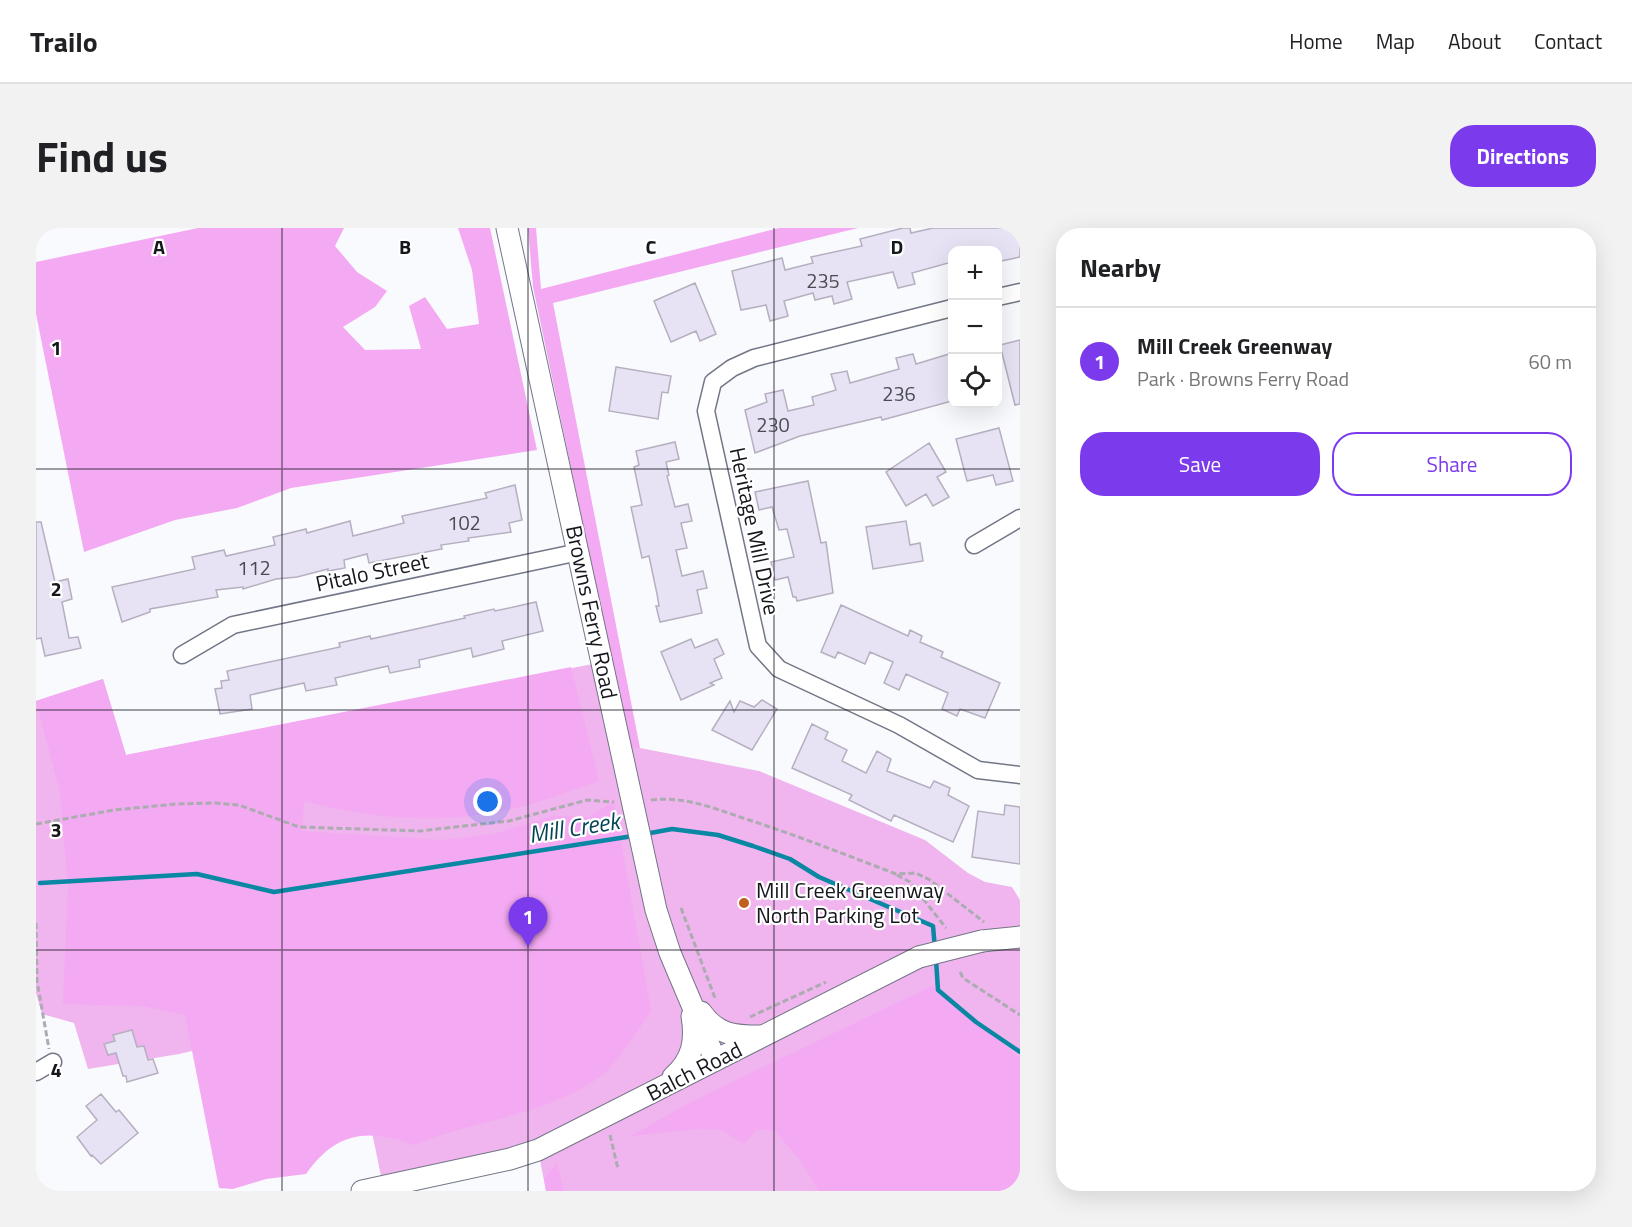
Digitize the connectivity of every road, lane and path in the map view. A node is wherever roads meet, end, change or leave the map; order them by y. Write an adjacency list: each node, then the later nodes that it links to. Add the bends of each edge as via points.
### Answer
1 (507, 228): 7 (street, Browns Ferry Road)
2 (1020, 292): 3 (street)
3 (1002, 296)
4 (948, 309): 9 (street, Heritage Mill Drive, via 754,358 713,382 706,411 758,646 779,669 899,725 978,770)
5 (1020, 518): 6 (street)
6 (974, 544)
7 (579, 552): 8 (street, Pitalo Street, via 233,625); 10 (street, Browns Ferry Road)
8 (182, 655)
9 (1020, 775)
10 (634, 806): 11 (path, via 587,800 508,821 420,831 299,827 239,805 214,803 114,810); 12 (path, via 676,799 697,803); 20 (street, Browns Ferry Road, via 656,909)
11 (36, 824)
12 (896, 874): 15 (path, via 910,882); 16 (path, via 916,873 930,880)
13 (681, 908): 21 (path)
14 (36, 923): 26 (path, via 37,981)
15 (946, 928)
16 (985, 933): 17 (street, Balch Road); 24 (street, Balch Road, bridge, via 919,957)
17 (1020, 937)
18 (960, 972): 22 (path, via 963,978)
19 (837, 977): 23 (path)
20 (688, 992): 24 (street, Browns Ferry Road, via 708,1022 721,1033); 25 (street, Browns Ferry Road); 28 (street, Browns Ferry Road, via 695,1038 684,1068)
21 (716, 1002)
22 (1020, 1015)
23 (743, 1018)
24 (762, 1036): 25 (street, Balch Road)
25 (715, 1059): 28 (street, Balch Road)
26 (53, 1062): 27 (street)
27 (36, 1072)
28 (659, 1089): 29 (street, Balch Road, via 538,1150)
29 (362, 1191)

